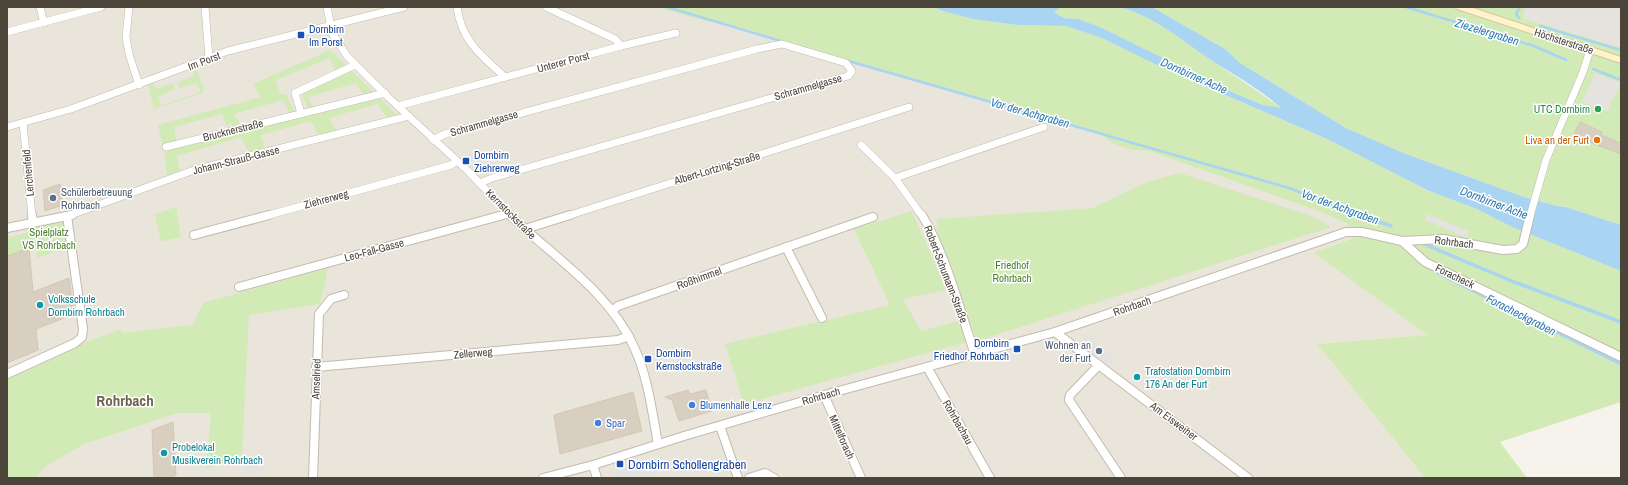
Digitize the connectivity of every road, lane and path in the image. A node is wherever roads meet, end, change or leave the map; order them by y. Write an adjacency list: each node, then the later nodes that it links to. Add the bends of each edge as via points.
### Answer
1 (40, 7): 10 (street)
2 (101, 7): 10 (street)
3 (129, 7): 20 (street, via 126,37)
4 (205, 7): 16 (street)
5 (327, 7): 11 (street, Kernstockstraße)
6 (404, 7): 11 (street, Im Porst)
7 (457, 7): 19 (street, via 468,41)
8 (546, 7): 14 (street, via 615,39)
9 (1460, 7): 15 (main road, Höchsterstraße)
10 (44, 23): 12 (street)
11 (328, 25): 16 (street, Im Porst, via 244,46); 18 (street, Kernstockstraße, via 341,49)
12 (7, 32)
13 (676, 33): 14 (street, Unterer Porst)
14 (620, 46): 19 (street, Unterer Porst)
15 (1590, 50): 17 (main road, Höchsterstraße); 42 (street, Rohrbach, via 1534,195 1523,244 1517,249 1503,250 1443,239)
16 (209, 58): 20 (street, Im Porst)
17 (1621, 60)
18 (355, 65): 21 (street, Kernstockstraße); 24 (street, via 295,93)
19 (504, 77): 22 (street, Unterer Porst)
20 (139, 84): 26 (street, Im Porst, via 66,111)
21 (384, 93): 22 (street, Kernstockstraße); 24 (street, Brucknerstraße)
22 (398, 106): 25 (street, Kernstockstraße)
23 (909, 107): 40 (street, Albert-Lortzing-Straße)
24 (301, 113): 31 (street, Brucknerstraße)
25 (409, 116): 29 (street, Kernstockstraße); 36 (street, Johann-Strauß-Gasse, via 194,170)
26 (23, 123): 27 (street, Im Porst); 38 (street, Lerchenfeld)
27 (7, 127)
28 (1044, 127): 33 (street)
29 (433, 140): 32 (street, Kernstockstraße); 34 (street, Schrammelgasse, via 445,134 530,110 782,44 846,63 852,71 848,76)
30 (861, 145): 33 (street, Robert-Schumann-Straße)
31 (166, 147)
32 (457, 161): 34 (street, Kernstockstraße); 41 (street, Ziehrerweg, via 451,166)
33 (895, 178): 50 (street, Robert-Schumann-Straße, via 928,225 948,274)
34 (480, 183): 35 (street, Kernstockstraße)
35 (509, 213): 40 (street, Kernstockstraße); 44 (street, Leo-Fall-Gasse)
36 (67, 216): 38 (street, Johann-Strauß-Gasse); 55 (street, via 82,337 75,343)
37 (873, 217): 43 (street, Roßhimmel)
38 (33, 223): 39 (street, Johann-Strauß-Gasse)
39 (7, 228)
40 (526, 229): 46 (street, Kernstockstraße)
41 (194, 235)
42 (1402, 241): 48 (street, Rohrbach, via 1362,232 1346,232); 51 (street, Foracheck, via 1425,262)
43 (786, 247): 46 (street, Roßhimmel, via 618,306); 47 (street)
44 (238, 288)
45 (344, 295): 54 (street, Amselried, via 331,299 319,314)
46 (612, 311): 49 (street, Kernstockstraße)
47 (822, 318)
48 (1055, 332): 50 (street, Rohrbach); 52 (street, Am Eisweiher)
49 (629, 336): 54 (street, Zellerweg, via 618,340); 58 (street, Kernstockstraße, via 640,361)
50 (975, 355): 53 (street, Rohrbach)
51 (1621, 357)
52 (1099, 365): 68 (street, via 1069,400); 69 (street, Am Eisweiher)
53 (927, 367): 56 (street, Rohrbach); 67 (street, Rohrbachau)
54 (316, 368): 60 (street, Amselried)
55 (7, 374)
56 (824, 395): 57 (street, Rohrbach); 66 (street, Mittelforach)
57 (720, 426): 58 (street, Rohrbach); 63 (street)
58 (658, 444): 59 (street, Rohrbach)
59 (593, 465): 61 (street, Rohrbach); 62 (street)
60 (313, 478)
61 (543, 478)
62 (597, 478)
63 (738, 478)
64 (749, 478): 65 (street, via 764,472)
65 (774, 478)
66 (861, 478)
67 (990, 478)
68 (1121, 478)
69 (1248, 478)

